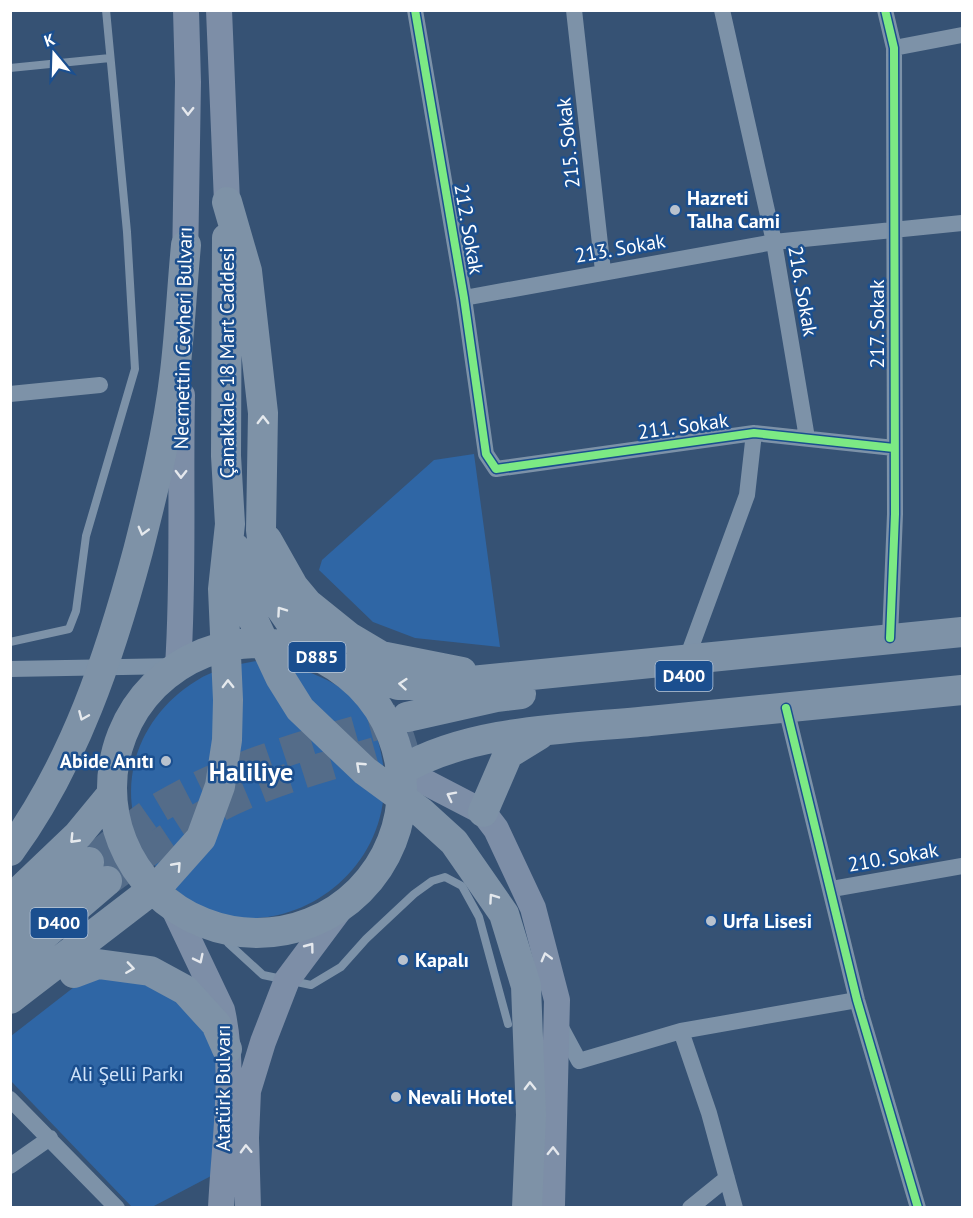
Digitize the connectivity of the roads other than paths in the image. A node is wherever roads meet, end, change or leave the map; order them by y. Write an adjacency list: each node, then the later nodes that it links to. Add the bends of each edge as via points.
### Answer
1 (106, 10): 11 (lane)
2 (172, 10): 13 (main road)
3 (186, 10): 13 (main road, Necmettin Cevheri Bulvarı)
4 (415, 10): 20 (street, 212. Sokak)
5 (574, 10): 19 (street, 215. Sokak)
6 (722, 10): 17 (street, 216. Sokak)
7 (885, 10): 10 (street, 217. Sokak)
8 (220, 11): 14 (main road)
9 (963, 35): 10 (street)
10 (894, 48): 16 (street, 217. Sokak)
11 (110, 58): 12 (lane); 31 (lane, via 127,232 135,369 86,536 76,611 69,629)
12 (10, 68)
13 (188, 82): 18 (main road, Necmettin Cevheri Bulvarı, one-way to 18)
14 (227, 202): 27 (highway, Çanakkale 18 Mart Caddesi, via 226,456); 28 (highway, one-way to 14, via 263,413 247,271)
15 (963, 223): 16 (street, 213. Sokak)
16 (893, 229): 17 (street, 213. Sokak); 25 (street, 217. Sokak)
17 (774, 242): 19 (street, 213. Sokak); 24 (street, 216. Sokak)
18 (186, 245): 34 (main road, Necmettin Cevheri Bulvarı, one-way to 34, via 180,514 183,571); 36 (highway, one-way to 36, via 175,374 154,491)
19 (603, 271): 20 (street, 213. Sokak)
20 (464, 298): 26 (street, 212. Sokak)
21 (100, 385): 22 (street)
22 (10, 394)
23 (754, 433): 24 (street, 211. Sokak); 26 (street, 211. Sokak, via 496,469); 33 (street, via 747,495)
24 (807, 438): 25 (street, 211. Sokak)
25 (894, 448): 30 (street, 217. Sokak)
26 (486, 454)
27 (230, 524): 57 (highway, one-way to 27, via 134,906 161,883 201,838 220,786 227,740 223,590); 71 (highway, one-way to 27, via 531,1115 526,986 504,914 454,842 365,771 300,709 251,615)
28 (261, 530): 35 (highway, one-way to 28, via 300,636 268,590); 39 (highway, via 293,586 308,604 349,637 381,656)
29 (963, 632): 30 (highway)
30 (890, 638): 33 (highway)
31 (10, 642)
32 (963, 647): 38 (highway, D400, via 496,697 411,729)
33 (687, 658): 39 (highway)
34 (178, 666): 35 (highway, D885, via 216,649 258,643 299,649); 36 (street); 44 (highway, D885, via 141,700 118,745)
35 (337, 666): 39 (highway, one-way to 35, via 398,685); 43 (highway, D885, via 369,694 391,730)
36 (103, 668): 37 (street); 46 (highway, one-way to 46, via 58,774)
37 (10, 669)
38 (963, 673)
39 (492, 678)
40 (963, 690): 41 (highway)
41 (786, 708): 42 (highway); 48 (street)
42 (545, 732): 43 (highway, via 465,743 423,757); 45 (highway, via 508,754)
43 (402, 770): 45 (main road, one-way to 43); 50 (highway, D885, via 402,801 396,831 378,867)
44 (111, 795): 49 (highway, one-way to 49, via 78,835); 51 (highway, D885, via 120,838 130,857 141,876)
45 (483, 812): 59 (main road, one-way to 45, via 557,1000 533,908 496,829)
46 (10, 851)
47 (963, 866): 48 (street, 210. Sokak)
48 (832, 890): 58 (street)
49 (10, 900)
50 (344, 905): 52 (highway, D885, via 316,921 286,930 254,933); 56 (main road, one-way to 50)
51 (173, 907): 52 (highway, D885); 55 (highway, via 154,910); 63 (main road, Atatürk Bulvarı / D885, one-way to 63, via 222,1010)
52 (223, 929): 56 (lane, via 228,943 263,975)
53 (10, 934): 54 (highway, D400, via 98,872)
54 (10, 964)
55 (74, 973): 60 (highway); 63 (highway, one-way to 63, via 98,964 150,971 185,990 216,1024)
56 (287, 980): 61 (lane, via 310,985 340,967 414,894 445,876 462,886 479,917); 70 (main road, one-way to 56, via 248,1091)
57 (10, 999)
58 (856, 1000): 62 (street); 75 (street)
59 (556, 1019): 62 (street, via 579,1061); 72 (main road, one-way to 59)
60 (10, 1022)
61 (508, 1024)
62 (681, 1031): 67 (street)
63 (227, 1049): 69 (main road, Atatürk Bulvarı / D885)
64 (10, 1099): 65 (street)
65 (50, 1138): 66 (street); 68 (street)
66 (10, 1166)
67 (727, 1178): 73 (street); 74 (street)
68 (117, 1208)
69 (221, 1208)
70 (248, 1208)
71 (527, 1208)
72 (549, 1208)
73 (690, 1208)
74 (735, 1208)
75 (918, 1208)

